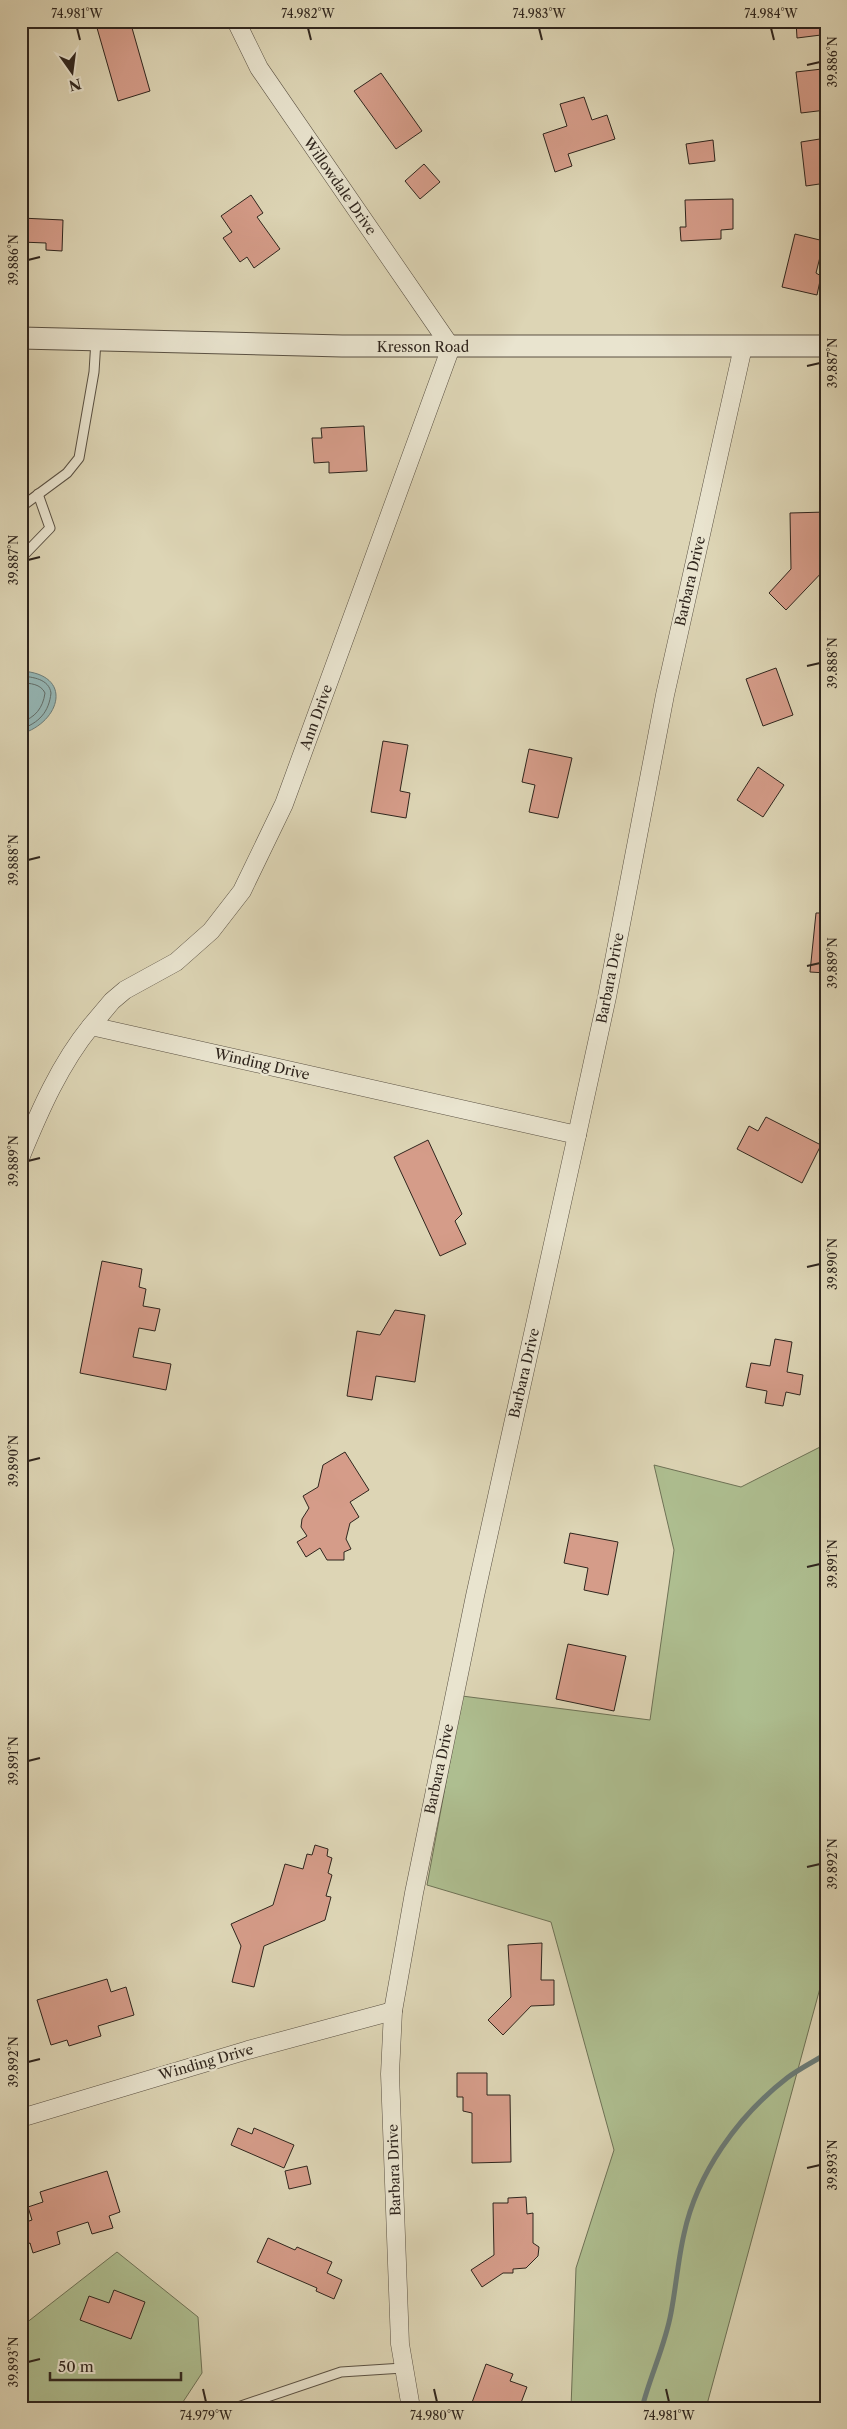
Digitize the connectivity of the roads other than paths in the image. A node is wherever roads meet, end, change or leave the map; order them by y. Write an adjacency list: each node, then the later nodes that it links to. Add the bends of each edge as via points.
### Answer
1 (236, 21): 5 (street, Willowdale Drive, via 259,68)
2 (21, 338): 3 (street, Kresson Road)
3 (96, 340): 5 (street, Kresson Road); 7 (lane, via 94,372 79,458 67,473)
4 (826, 346): 6 (street, Kresson Road)
5 (451, 347): 6 (street, Kresson Road); 10 (street, Ann Drive, via 284,804 242,891 211,931 176,962 125,990)
6 (743, 347): 11 (street, Barbara Drive, via 665,695)
7 (38, 494): 8 (lane); 9 (lane, via 50,528)
8 (21, 507)
9 (21, 558)
10 (91, 1026): 11 (street, Winding Drive); 12 (street, via 46,1096)
11 (577, 1135): 13 (street, Barbara Drive, via 475,1596)
12 (21, 1156)
13 (393, 2011): 14 (street, Winding Drive, via 248,2050); 15 (street, Barbara Drive, via 390,2074)
14 (21, 2118)
15 (403, 2368): 16 (lane, via 341,2372); 17 (street, Barbara Drive)
16 (235, 2408)
17 (411, 2408)

